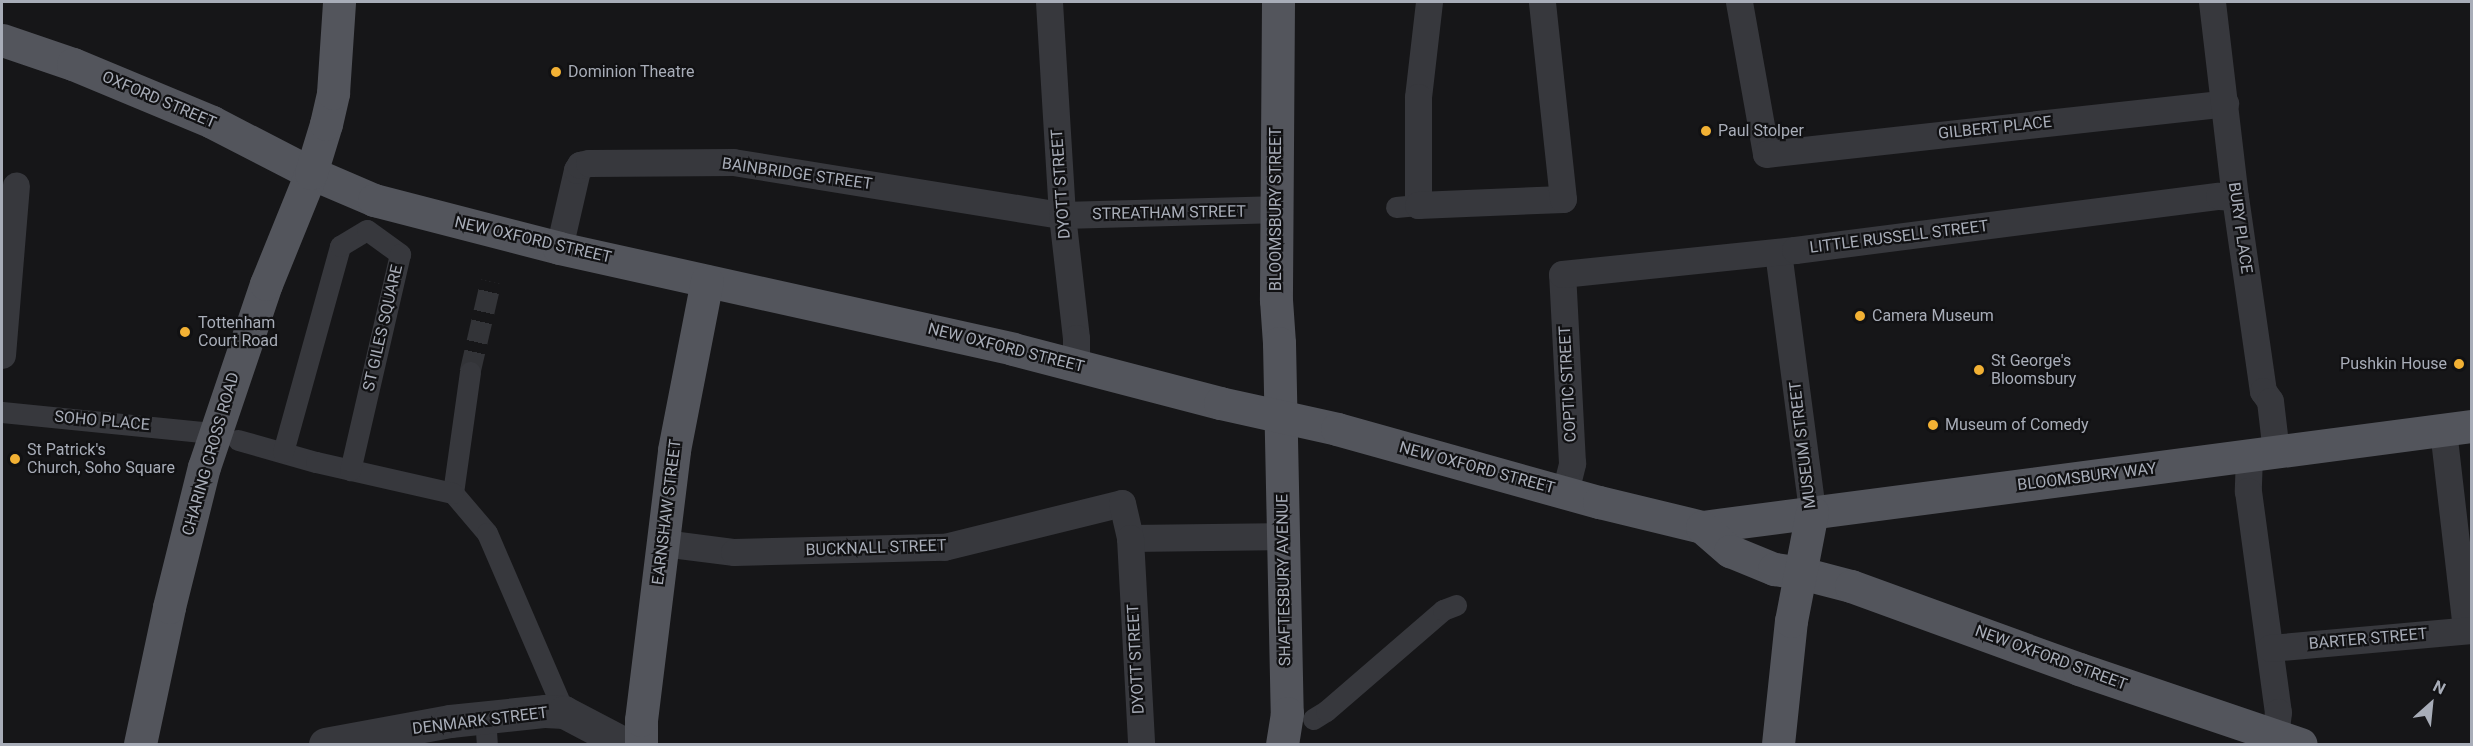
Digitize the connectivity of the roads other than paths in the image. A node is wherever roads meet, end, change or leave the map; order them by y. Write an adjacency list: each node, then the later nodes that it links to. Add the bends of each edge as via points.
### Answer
1 (339, 2): 10 (main road, via 333,93)
2 (1049, 2): 14 (street, DYOTT STREET)
3 (1278, 2): 13 (main road, BLOOMSBURY STREET)
4 (1429, 2): 5 (street, via 1407,206 1563,199)
5 (1542, 2)
6 (1739, 2): 9 (street, GILBERT PLACE, via 1766,154)
7 (2212, 2): 9 (street, BURY PLACE)
8 (2, 40): 10 (main road, OXFORD STREET, via 73,64 212,122)
9 (2225, 103): 12 (street, BURY PLACE)
10 (311, 173): 15 (main road, NEW OXFORD STREET, via 374,200); 46 (main road, CHARING CROSS ROAD, via 266,284 204,467)
11 (16, 186): 19 (street)
12 (2235, 196): 16 (street, LITTLE RUSSELL STREET); 28 (street, BURY PLACE, via 2263,391 2270,401)
13 (1276, 209): 14 (street, STREATHAM STREET); 23 (main road, BLOOMSBURY STREET)
14 (1062, 215): 15 (street, BAINBRIDGE STREET, via 733,162 589,163 577,170); 20 (street, DYOTT STREET)
15 (560, 248): 18 (main road, NEW OXFORD STREET)
16 (1778, 252): 17 (street, LITTLE RUSSELL STREET); 33 (street, MUSEUM STREET)
17 (1562, 274): 30 (street, COPTIC STREET, via 1572,463)
18 (707, 281): 20 (main road, NEW OXFORD STREET); 37 (main road, EARNSHAW STREET, via 685,388)
19 (2, 355)
20 (1076, 365): 23 (main road, NEW OXFORD STREET)
21 (470, 372): 31 (street)
22 (2, 412): 25 (street, SOHO PLACE)
23 (1280, 416): 30 (main road, NEW OXFORD STREET); 35 (main road, SHAFTESBURY AVENUE)
24 (2457, 428): 28 (main road, BLOOMSBURY WAY); 40 (street, BARTER STREET)
25 (202, 432)
26 (238, 440): 27 (street)
27 (283, 452): 29 (street); 29 (street, ST GILES SQUARE, via 340,246 367,230 400,254)
28 (2263, 453): 33 (main road, BLOOMSBURY WAY); 41 (street, BURY PLACE, via 2248,492)
29 (350, 470): 31 (street)
30 (1565, 492): 34 (main road, NEW OXFORD STREET)
31 (453, 493): 42 (street, via 487,533)
32 (1122, 503): 36 (street, DYOTT STREET); 37 (street, BUCKNALL STREET, via 944,547 734,552)
33 (1812, 512): 34 (main road, BLOOMSBURY WAY); 38 (main road, MUSEUM STREET)
34 (1702, 527): 38 (main road, NEW OXFORD STREET, via 1730,551 1773,569)
35 (1283, 536): 36 (street); 51 (main road, SHAFTESBURY AVENUE, via 1287,713)
36 (1130, 538): 50 (street, DYOTT STREET)
37 (663, 543): 49 (main road, EARNSHAW STREET)
38 (1801, 573): 45 (main road, NEW OXFORD STREET, via 1851,586); 52 (main road, MUSEUM STREET, via 1791,621)
39 (1456, 605): 43 (street, via 1443,610)
40 (2469, 630): 41 (street, BARTER STREET)
41 (2270, 648): 45 (street, BURY PLACE, via 2278,712)
42 (564, 712): 44 (street, DENMARK STREET, via 545,711); 48 (street)
43 (1313, 719)
44 (486, 731): 47 (street, DENMARK STREET)
45 (2288, 740)
46 (140, 744)
47 (325, 744)
48 (625, 744)
49 (641, 744)
50 (1141, 744)
51 (1282, 744)
52 (1778, 744)

